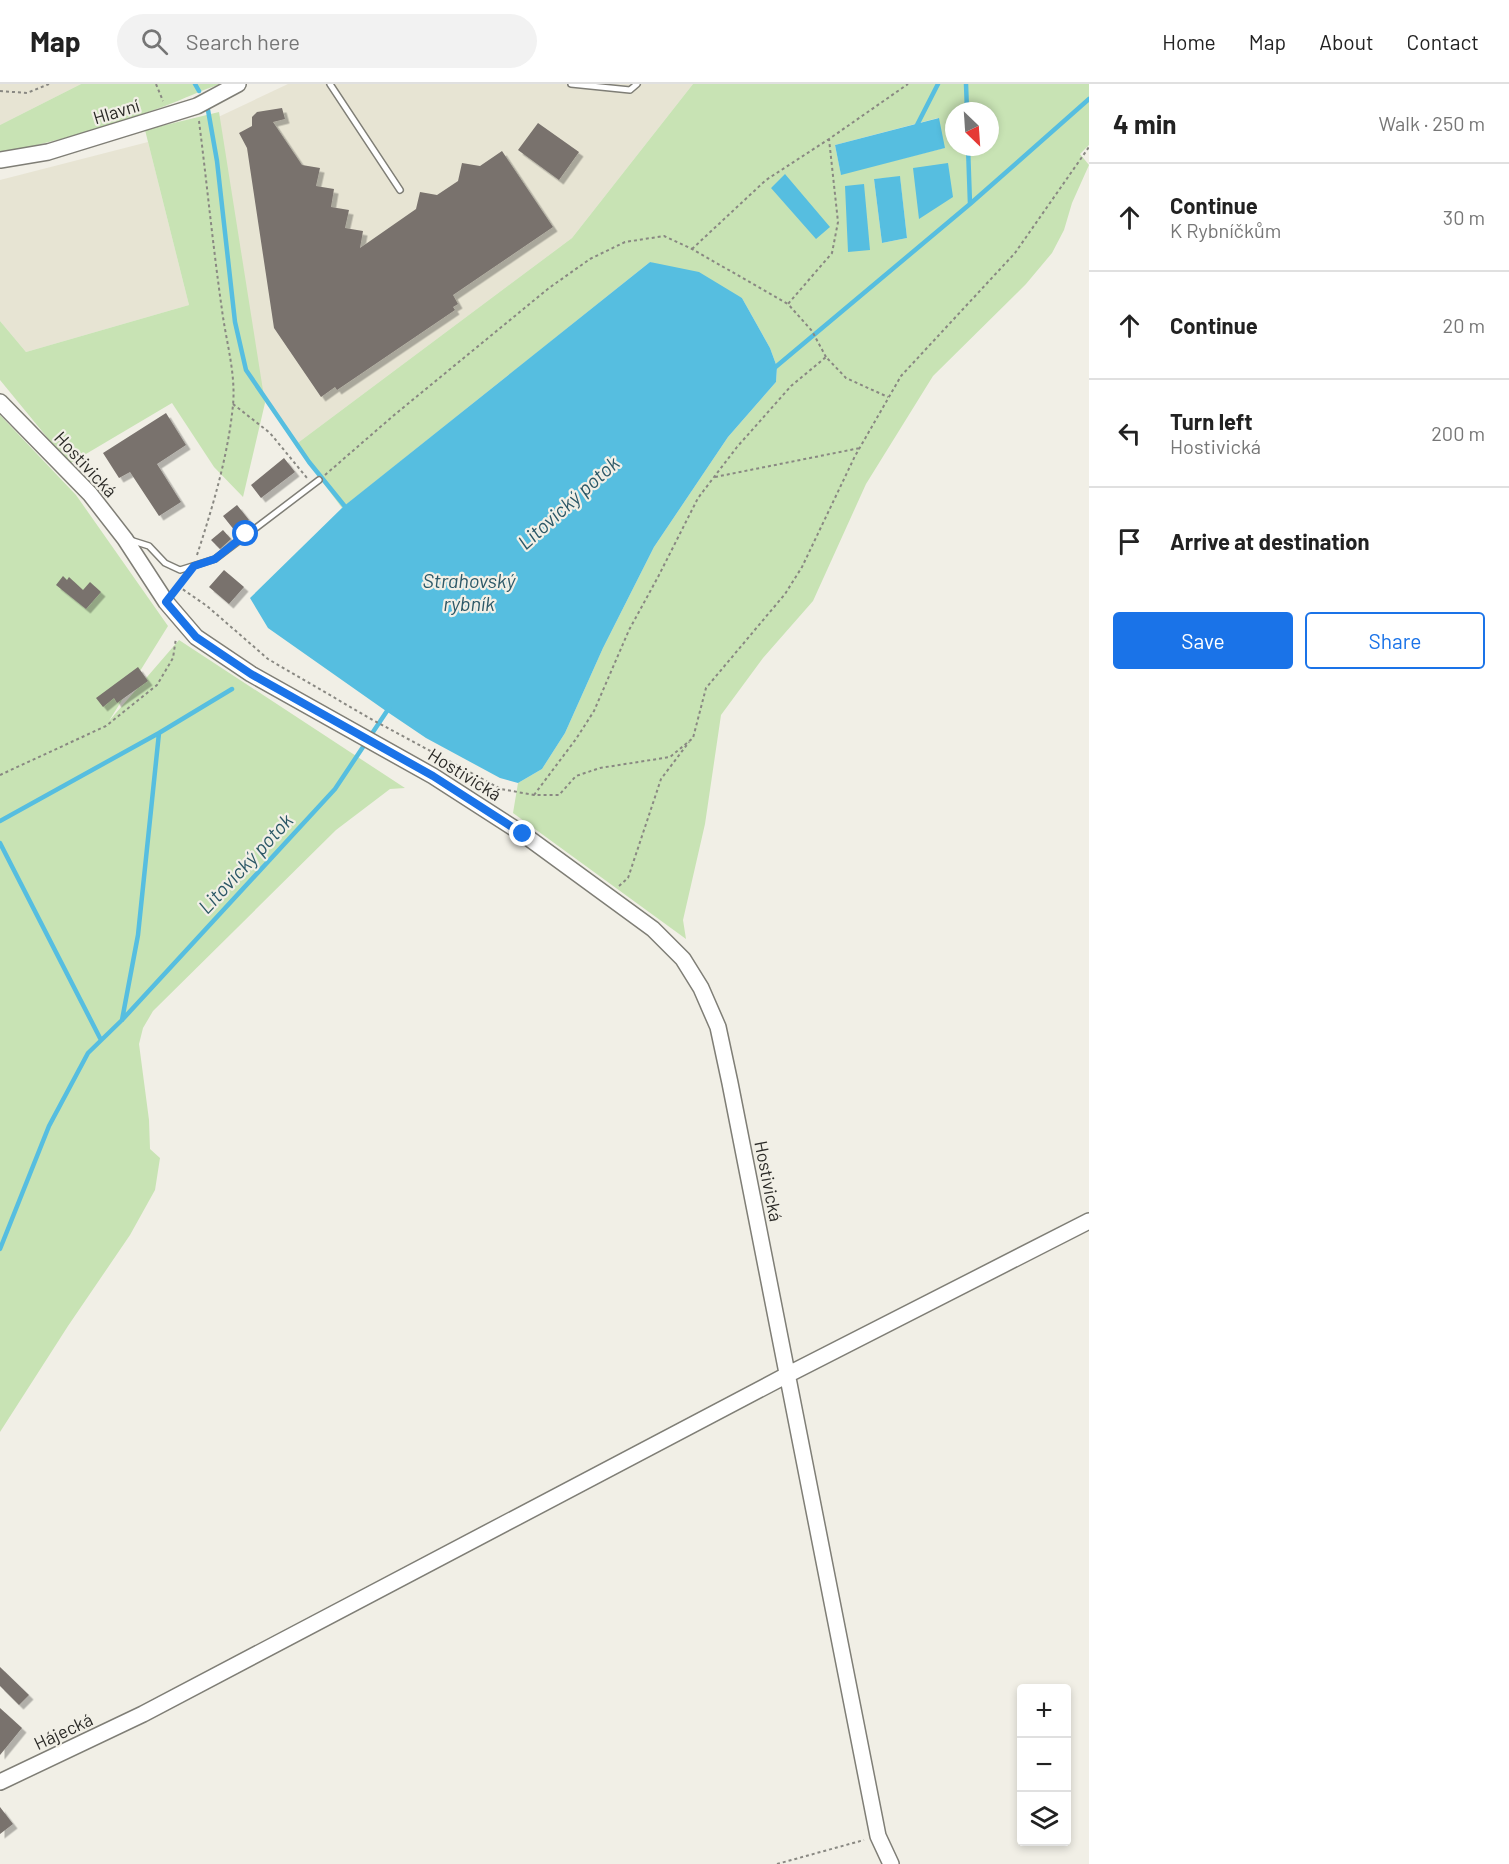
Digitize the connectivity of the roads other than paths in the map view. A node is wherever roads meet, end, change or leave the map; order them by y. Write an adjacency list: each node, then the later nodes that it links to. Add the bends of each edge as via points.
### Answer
1 (238, 84): 5 (street, Hlavní, via 197,106 169,115 48,152)
2 (330, 84): 6 (lane)
3 (571, 84): 4 (lane, via 630,90)
4 (637, 84)
5 (0, 160)
6 (400, 190)
7 (0, 402): 9 (street, Hostivická, via 90,494)
8 (319, 480): 9 (lane, via 215,559 194,566 180,570 165,563 149,546)
9 (125, 539): 11 (street, Hostivická, via 166,602 196,637 251,674 433,776 523,834 653,929 684,959 718,1027)
10 (1089, 1221): 11 (street, Hájecká)
11 (787, 1376): 12 (street, Hájecká, via 143,1714); 13 (street, Hostivická, via 878,1836)
12 (0, 1782)
13 (891, 1864)

